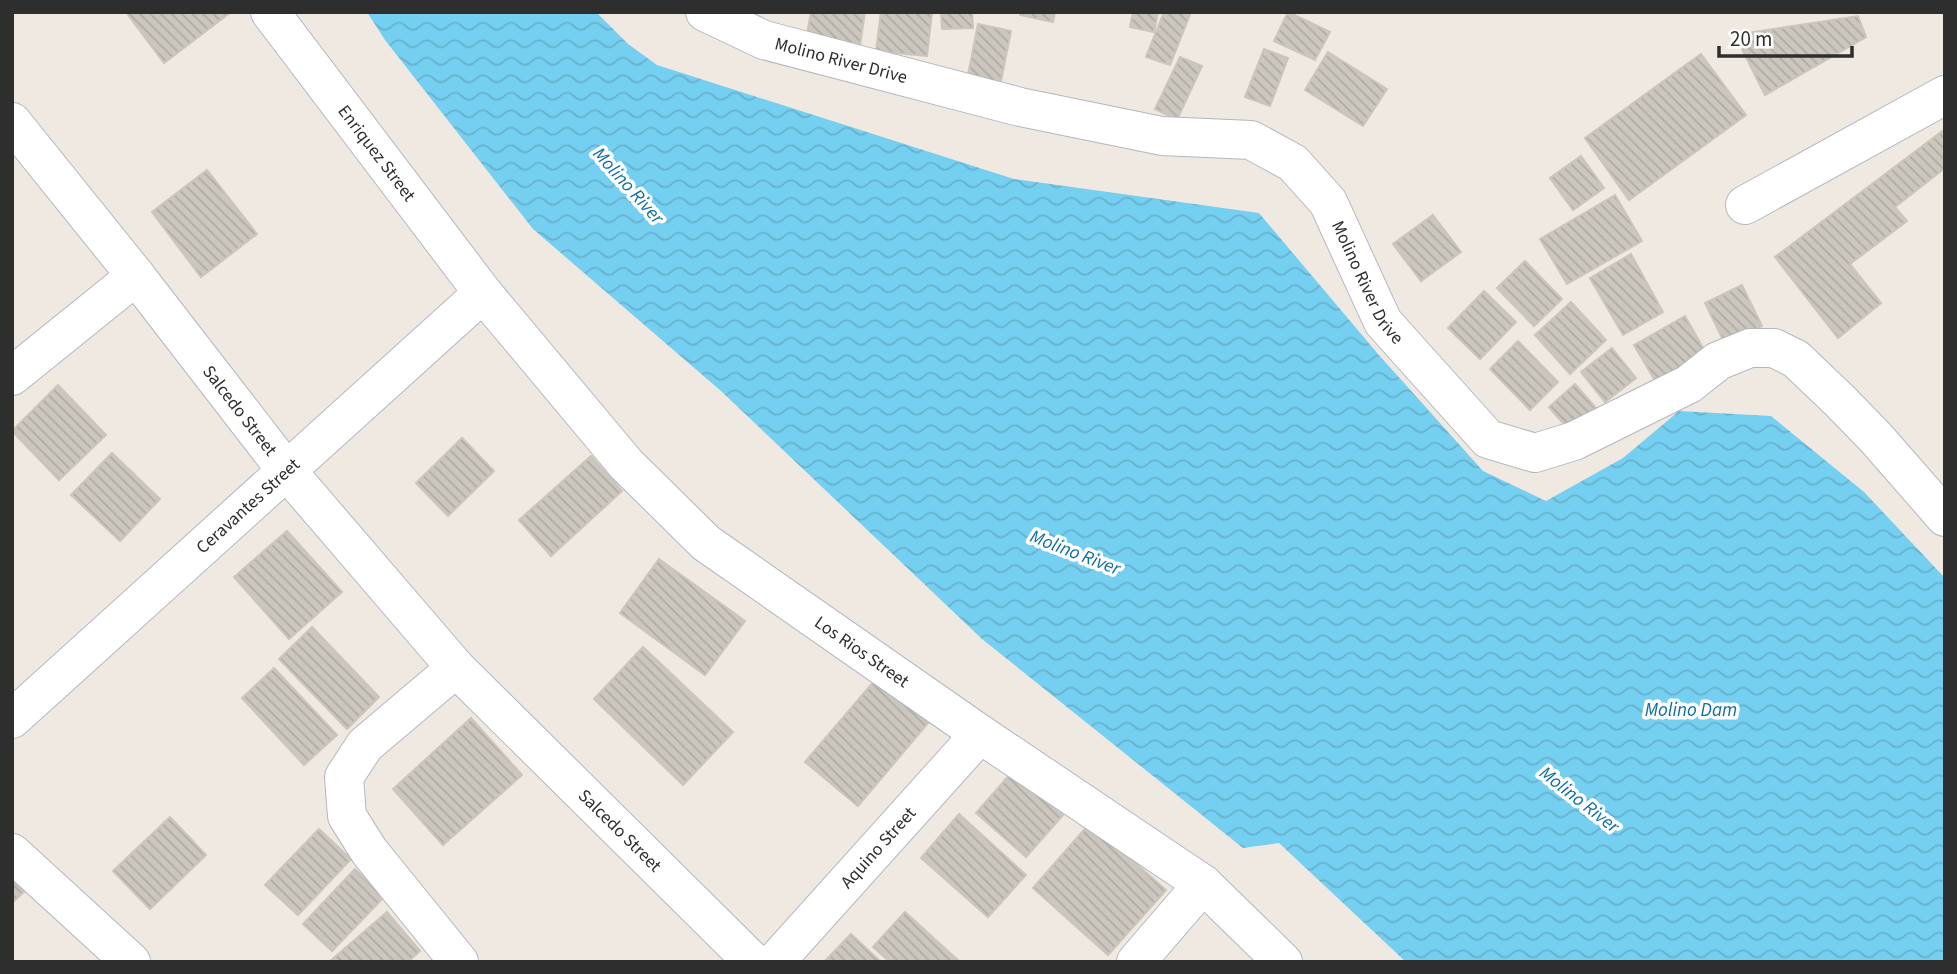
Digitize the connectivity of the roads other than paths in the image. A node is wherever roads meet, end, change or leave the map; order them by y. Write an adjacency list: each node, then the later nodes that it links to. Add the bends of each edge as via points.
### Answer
1 (270, 12): 7 (street, Enriquez Street)
2 (705, 12): 10 (street, Molino River Drive, via 764,40 1020,107 1162,136 1251,140 1293,163 1328,202 1382,322 1488,439 1535,453 1574,441 1689,384 1718,361 1750,348 1774,348 1796,359 1840,401)
3 (1945, 94): 5 (street)
4 (12, 122): 6 (street, Salcedo Street)
5 (1745, 205)
6 (136, 276): 8 (street); 9 (street, Salcedo Street)
7 (483, 293): 9 (street, Ceravantes Street); 13 (street, Los Rios Street, via 626,464 706,543)
8 (12, 376)
9 (286, 470): 11 (street, Salcedo Street); 12 (street, Ceravantes Street)
10 (1945, 517)
11 (456, 668): 17 (street, via 365,745 344,777 347,816 369,851); 18 (street, Salcedo Street)
12 (12, 719)
13 (980, 734): 15 (street, Los Rios Street); 19 (street, Aquino Street)
14 (12, 853): 16 (street)
15 (1203, 884): 20 (street); 21 (street, Los Rios Street)
16 (131, 962)
17 (459, 962)
18 (753, 962)
19 (775, 962)
20 (1136, 962)
21 (1283, 962)

